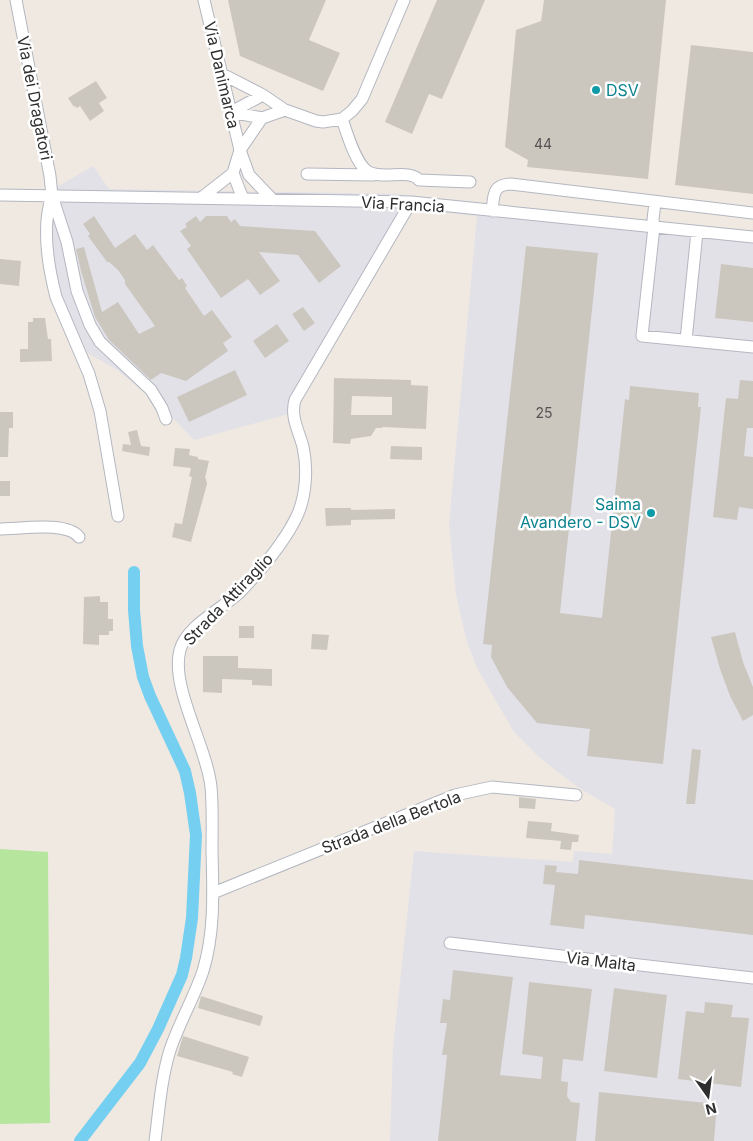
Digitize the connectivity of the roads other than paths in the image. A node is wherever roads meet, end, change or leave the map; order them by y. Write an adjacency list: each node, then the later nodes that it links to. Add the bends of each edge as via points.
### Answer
1 (16, 0): 17 (street, Via dei Dragatori)
2 (204, 0): 4 (street, Via Danimarca)
3 (404, 0): 9 (street, via 362,99 352,112)
4 (222, 74): 5 (street); 7 (street, Via Danimarca)
5 (263, 95): 6 (street); 7 (street)
6 (284, 110): 8 (street); 9 (street, via 323,122)
7 (231, 112): 8 (street); 10 (street, Via Danimarca)
8 (262, 118): 10 (street)
9 (342, 118): 14 (street, via 362,165)
10 (240, 150): 11 (street, Via Danimarca); 13 (street, Via Danimarca)
11 (233, 173): 18 (street); 19 (street)
12 (306, 174): 14 (street)
13 (249, 175): 19 (street); 20 (street, Via Danimarca)
14 (378, 175): 15 (street)
15 (470, 182)
16 (0, 195): 17 (street, Via Francia)
17 (52, 196): 18 (street, Via Francia); 30 (street, via 67,242 77,291 90,325 100,342 151,390); 31 (street, via 47,222 53,288 100,411)
18 (201, 198): 19 (street, Via Francia)
19 (243, 199): 20 (street, Via Francia)
20 (273, 200): 21 (street, Via Francia)
21 (411, 202): 23 (street, Via Francia); 35 (street, Strada Attiraglio, via 295,400 292,414 303,447 305,467 301,503 294,521 265,564 239,593 190,633 180,650 181,688 211,784)
22 (655, 202): 23 (street, via 510,184 496,189); 24 (street); 25 (street)
23 (492, 210): 25 (street, Via Francia)
24 (753, 213)
25 (654, 227): 26 (street, Via Francia); 28 (street, via 642,336)
26 (697, 232): 27 (street, Via Francia); 28 (street)
27 (753, 237)
28 (686, 340): 29 (street)
29 (753, 347)
30 (166, 419)
31 (118, 516)
32 (0, 529): 33 (street, via 62,528)
33 (79, 537)
34 (576, 795): 35 (street, Strada della Bertola, via 492,788 455,795)
35 (213, 894): 38 (street, Strada Attiraglio, via 203,971 168,1057)
36 (450, 943): 37 (street, Via Malta)
37 (753, 978)
38 (155, 1141)

